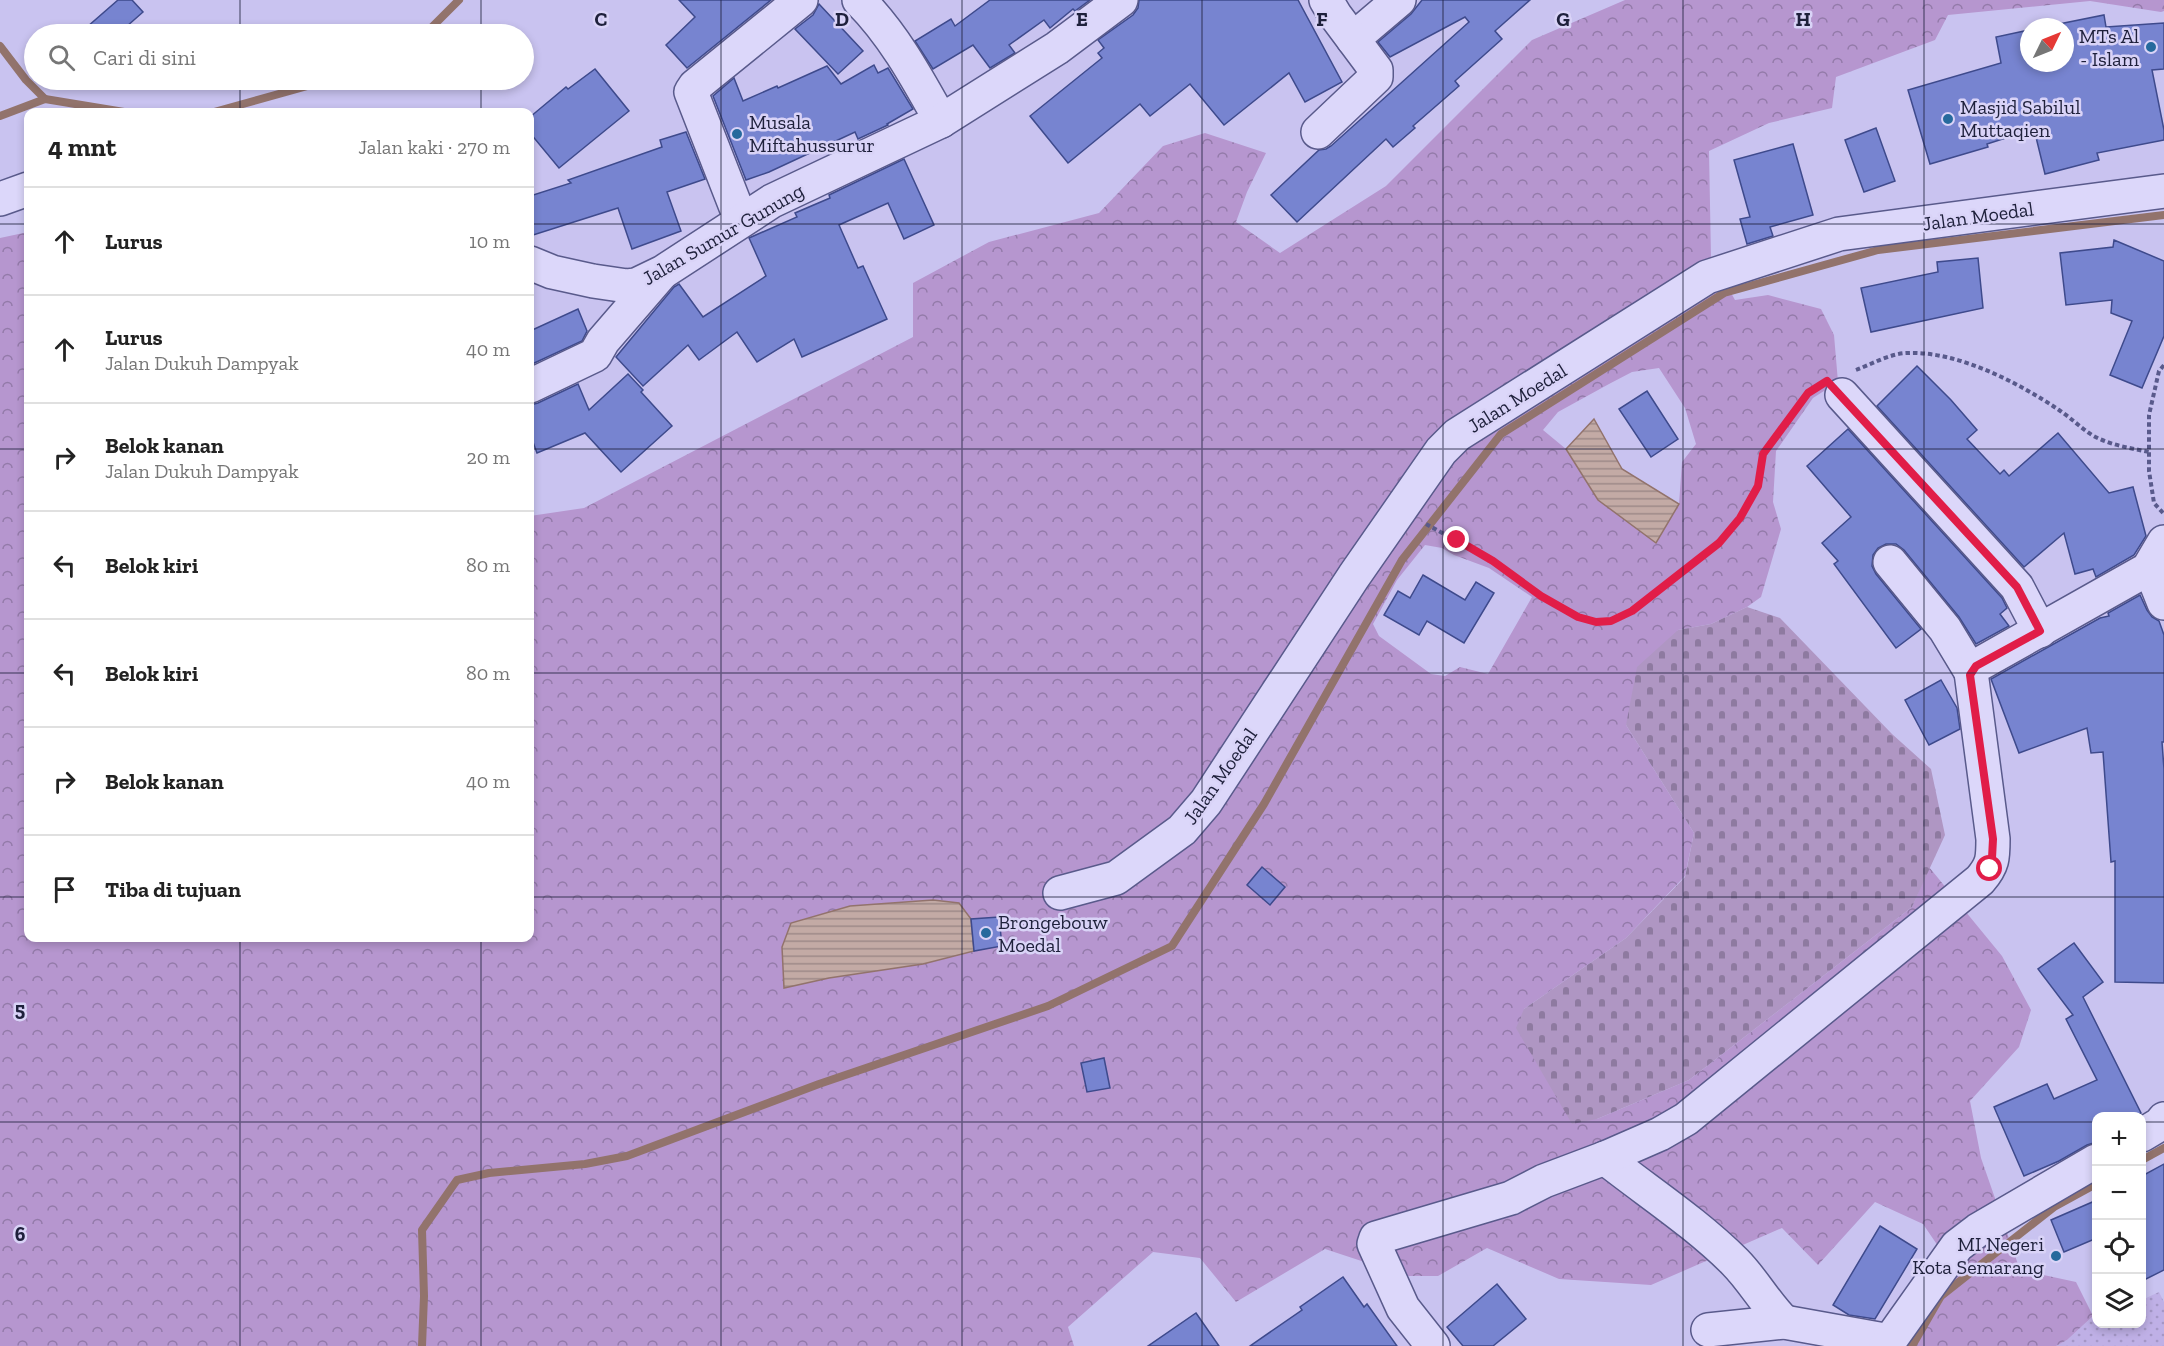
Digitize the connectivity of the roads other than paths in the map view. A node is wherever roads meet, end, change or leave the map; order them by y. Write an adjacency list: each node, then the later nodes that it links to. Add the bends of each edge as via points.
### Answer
1 (801, 0): 12 (street, via 691,92)
2 (859, 0): 7 (street, via 905,58)
3 (1121, 0): 7 (street, Jalan Sumur Gunung, via 1057,48)
4 (1326, 0): 6 (street)
5 (1400, 0): 6 (street)
6 (1353, 39): 8 (street, via 1376,70 1376,77)
7 (942, 121): 12 (street, Jalan Sumur Gunung, via 772,201)
8 (1318, 132)
9 (24, 190): 11 (street)
10 (2164, 191): 22 (street, Jalan Moedal, via 1839,234 1707,278 1457,435 1441,451 1387,528 1206,802 1182,830 1116,878)
11 (0, 199)
12 (741, 220): 14 (street, Jalan Sumur Gunung)
13 (534, 265): 14 (street, Jalan Sumur Gunung, via 552,272 627,286)
14 (663, 272): 15 (street, via 595,355)
15 (534, 384)
16 (1835, 388): 20 (street, via 2017,587)
17 (2157, 555): 19 (street); 20 (street)
18 (1890, 562): 21 (street, via 1945,628)
19 (2164, 603)
20 (2040, 631): 21 (street)
21 (1971, 672): 25 (street, via 1993,839 1990,869 1686,1119)
22 (1060, 893)
23 (2164, 1119): 24 (street)
24 (2146, 1133)
25 (1605, 1158): 27 (street, via 1717,1244); 30 (street, via 1491,1205 1376,1238 1374,1244 1403,1308)
26 (2092, 1164): 29 (street, via 1957,1246)
27 (1784, 1322): 28 (street); 29 (street)
28 (1708, 1330)
29 (1888, 1344)
30 (1433, 1346)

